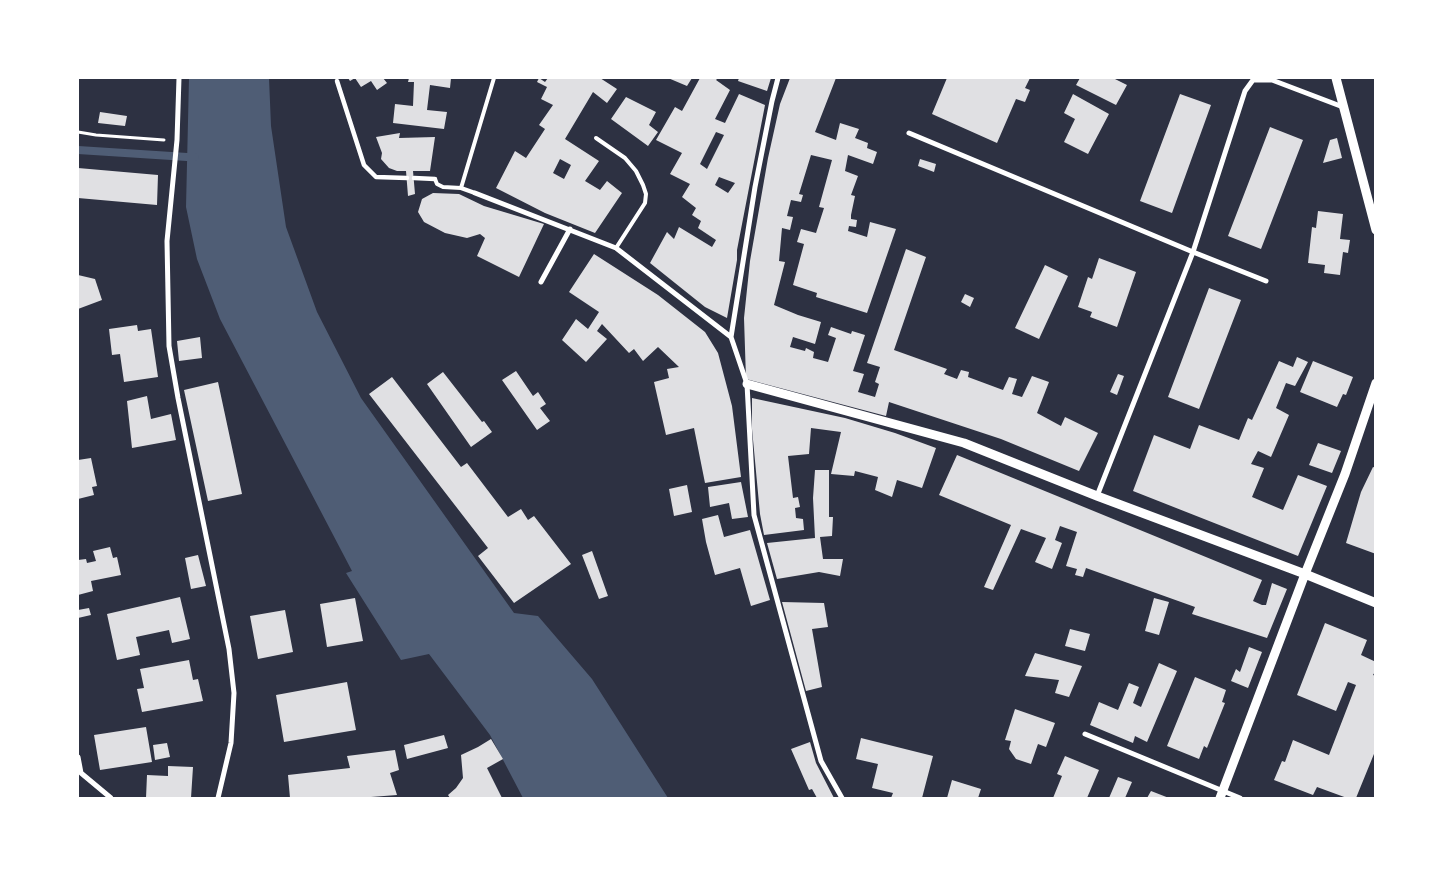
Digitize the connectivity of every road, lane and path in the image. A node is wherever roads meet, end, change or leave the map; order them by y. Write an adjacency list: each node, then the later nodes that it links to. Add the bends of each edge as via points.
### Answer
1 (179, 78): 10 (street)
2 (494, 78): 14 (lane)
3 (778, 78): 22 (street)
4 (1336, 78): 6 (street)
5 (337, 81): 11 (street, via 364,165 376,177)
6 (1343, 107): 17 (street); 19 (street, via 1272,80 1252,80 1245,91)
7 (78, 132): 10 (path)
8 (908, 132): 19 (street)
9 (596, 138): 18 (lane, via 625,158 636,171 646,194)
10 (177, 143): 32 (street, via 167,241 169,346 229,649 234,693 231,743)
11 (407, 178)
12 (414, 178): 13 (street)
13 (435, 179): 14 (lane, via 443,187)
14 (461, 188): 15 (lane)
15 (475, 193): 16 (street)
16 (570, 229): 18 (street); 21 (street)
17 (1376, 230)
18 (616, 248): 22 (street)
19 (1193, 252): 20 (street); 25 (street)
20 (1266, 281)
21 (540, 282)
22 (731, 337): 24 (street)
23 (1376, 383): 26 (street, via 1345,474)
24 (747, 384): 25 (street, via 964,443); 33 (street, via 754,515 822,761)
25 (1097, 496): 26 (street)
26 (1305, 574): 27 (street); 30 (street)
27 (1376, 603)
28 (1086, 734): 30 (street)
29 (78, 757): 31 (street, via 82,773)
30 (1222, 795): 34 (street)
31 (111, 798)
32 (218, 798)
33 (842, 798)
34 (1240, 798)

